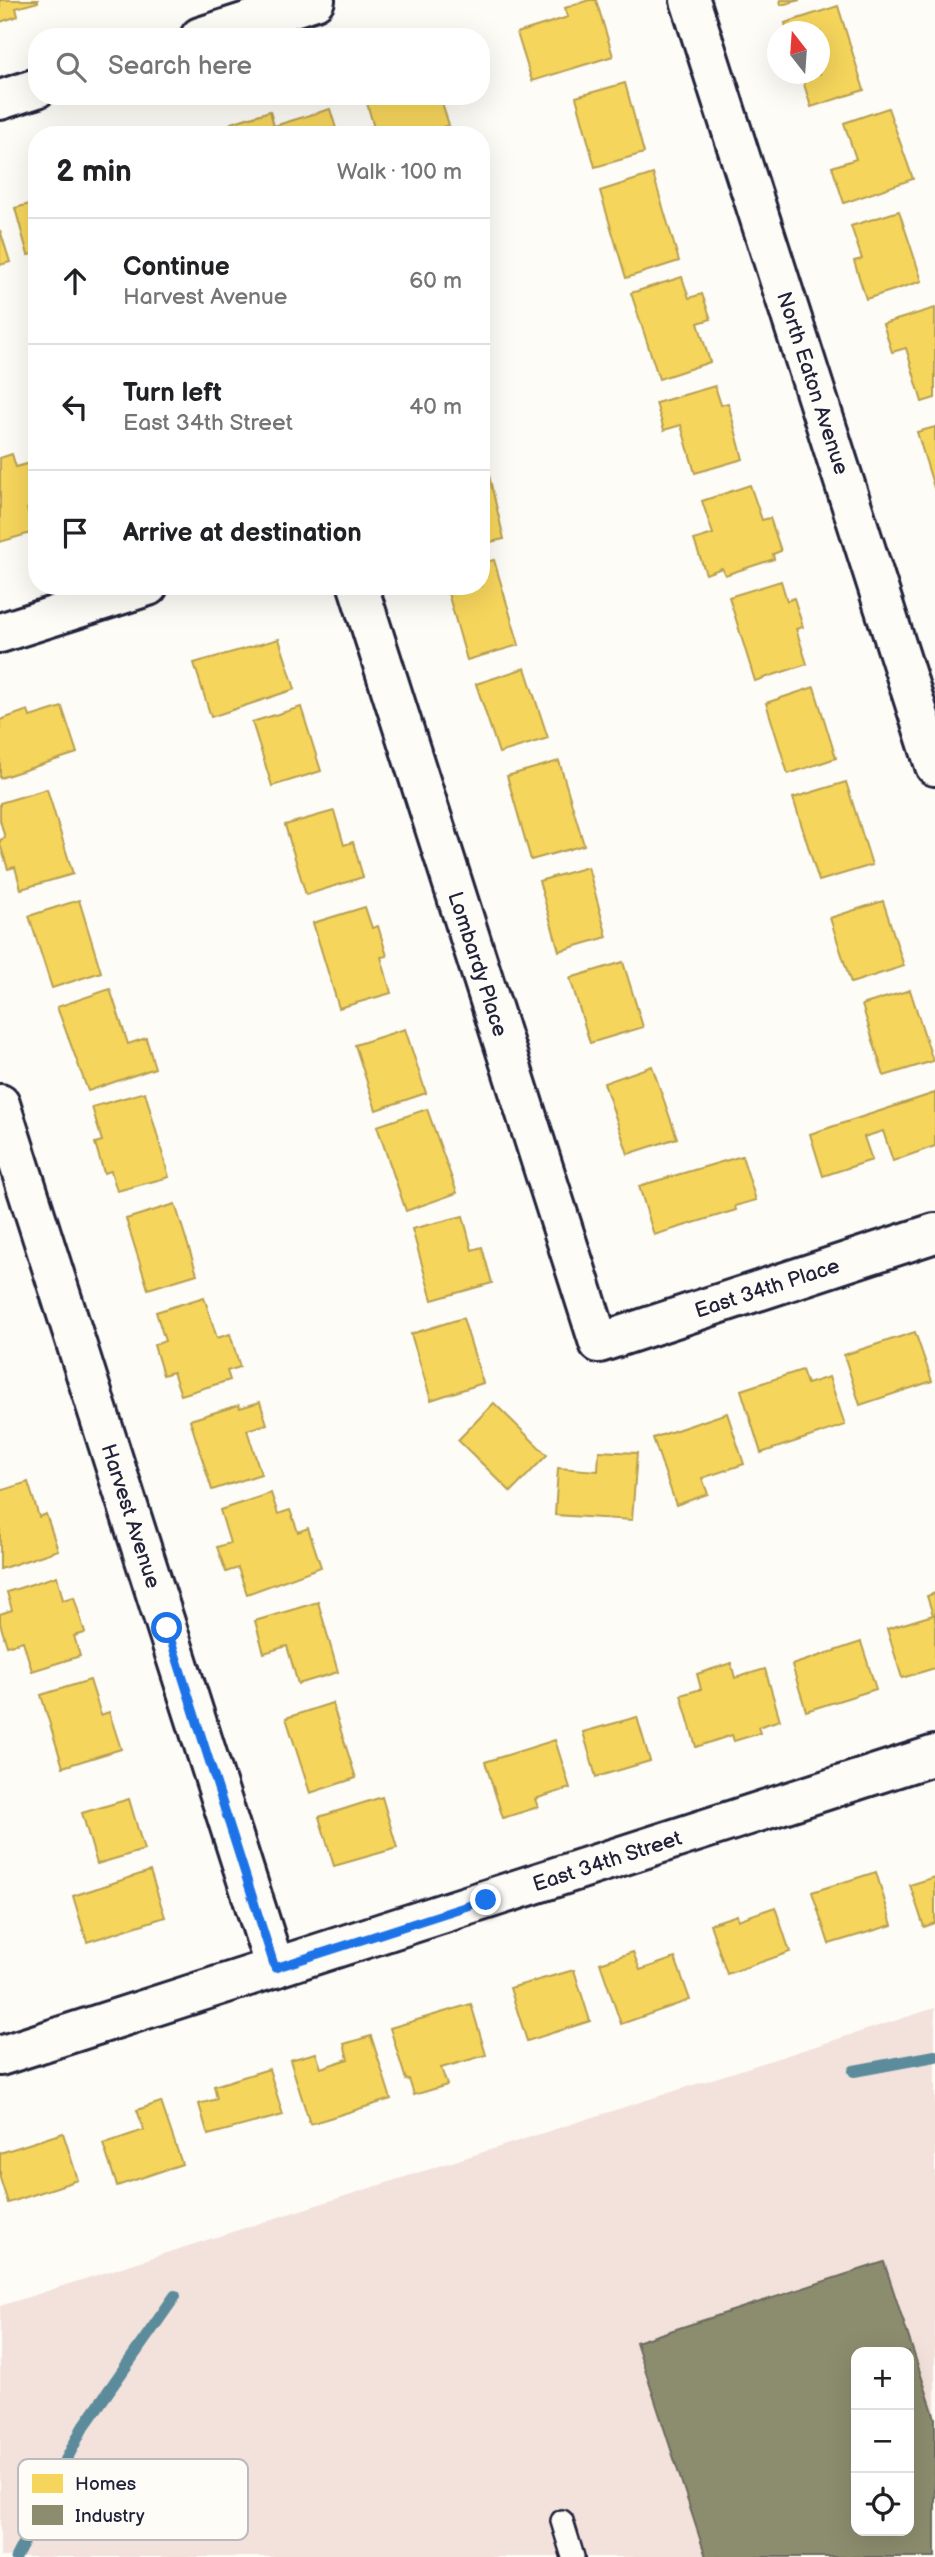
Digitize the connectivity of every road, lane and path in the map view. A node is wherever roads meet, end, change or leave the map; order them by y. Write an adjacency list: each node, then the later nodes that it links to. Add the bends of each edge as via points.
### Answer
1 (316, 0): 3 (street)
2 (690, 0): 9 (street, North Eaton Avenue)
3 (228, 28)
4 (28, 91): 5 (street)
5 (0, 100)
6 (120, 595): 8 (street)
7 (361, 595): 12 (street, Lombardy Place)
8 (0, 633)
9 (935, 766)
10 (0, 1104): 14 (street, Harvest Avenue)
11 (935, 1233): 12 (street, East 34th Place)
12 (599, 1343)
13 (935, 1755): 14 (street, East 34th Street)
14 (275, 1968): 15 (street, East 34th Street)
15 (0, 2056)
16 (562, 2521): 17 (lane)
17 (573, 2557)

